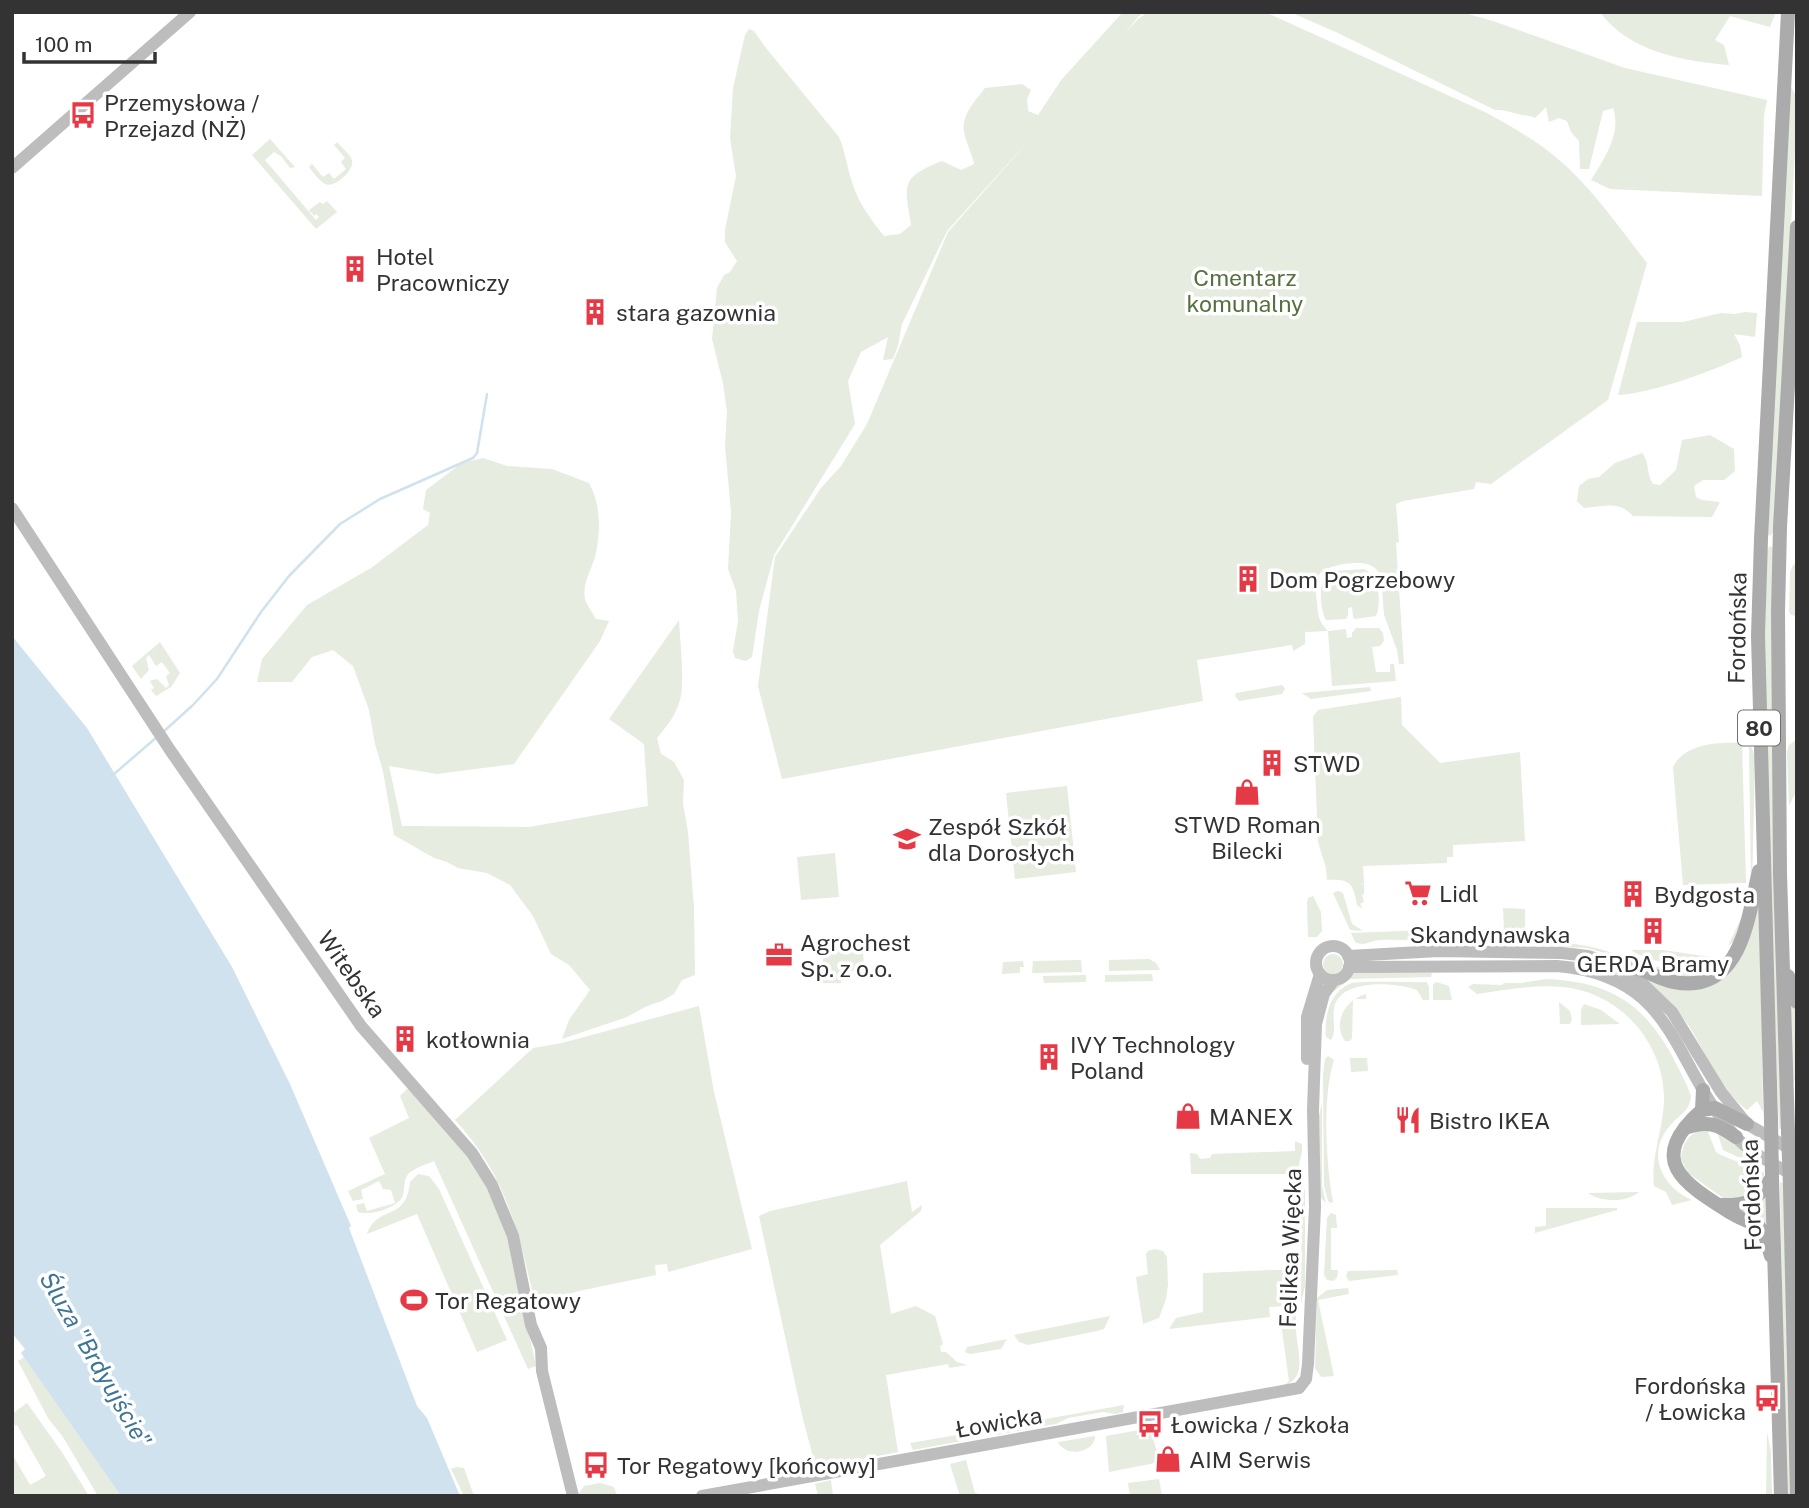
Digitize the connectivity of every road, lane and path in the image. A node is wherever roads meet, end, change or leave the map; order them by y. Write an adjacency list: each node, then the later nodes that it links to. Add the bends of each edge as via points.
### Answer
1 (190, 12): 3 (street)
2 (1788, 12): 6 (main road, Fordońska / 80, via 1761,539 1758,664)
3 (12, 168)
4 (1797, 227): 7 (main road, Fordońska / 80, via 1778,601)
5 (12, 508): 29 (street, Witebska, via 170,750 361,1026 472,1153 492,1185 513,1236)
6 (1763, 853): 9 (main road, via 1741,942 1718,973 1702,981 1681,983); 22 (main road, Fordońska / 80, bridge, via 1771,1120)
7 (1784, 954): 12 (main road); 16 (main road, Fordońska / 80)
8 (1349, 962): 9 (street, Skandynawska, via 1439,951 1562,953); 10 (street, via 1336,947 1325,949 1317,957); 11 (street, via 1344,976); 14 (street, Skandynawska, via 1557,966 1603,974 1639,994 1657,1011)
9 (1612, 964): 18 (street, Skandynawska, via 1643,984 1672,1012 1721,1092)
10 (1320, 974): 11 (street); 17 (street, Feliksa Więcka, via 1307,1017 1307,1072)
11 (1334, 980): 17 (street, Feliksa Więcka, via 1324,994 1316,1024)
12 (1797, 1002)
13 (1797, 1086): 16 (main road)
14 (1703, 1090): 15 (main road)
15 (1709, 1109): 18 (main road); 19 (main road); 20 (street)
16 (1788, 1109): 23 (main road, Fordońska / 80, bridge)
17 (1313, 1111): 28 (street, Feliksa Więcka, via 1315,1208 1307,1374)
18 (1748, 1124): 21 (street, Skandynawska)
19 (1685, 1128): 20 (main road, via 1713,1123); 24 (main road, via 1674,1147 1676,1171)
20 (1736, 1137): 22 (street)
21 (1797, 1153)
22 (1777, 1174): 23 (street); 24 (main road, via 1751,1201); 25 (main road, Fordońska / 80)
23 (1793, 1182): 27 (main road, Fordońska / 80)
24 (1719, 1205): 25 (main road, via 1763,1231)
25 (1776, 1274): 31 (main road, Fordońska / 80)
26 (1797, 1311): 27 (main road)
27 (1793, 1326): 32 (main road, Fordońska / 80)
28 (1302, 1386): 30 (street, Łowicka)
29 (573, 1496)
30 (702, 1496)
31 (1781, 1496)
32 (1797, 1496)

